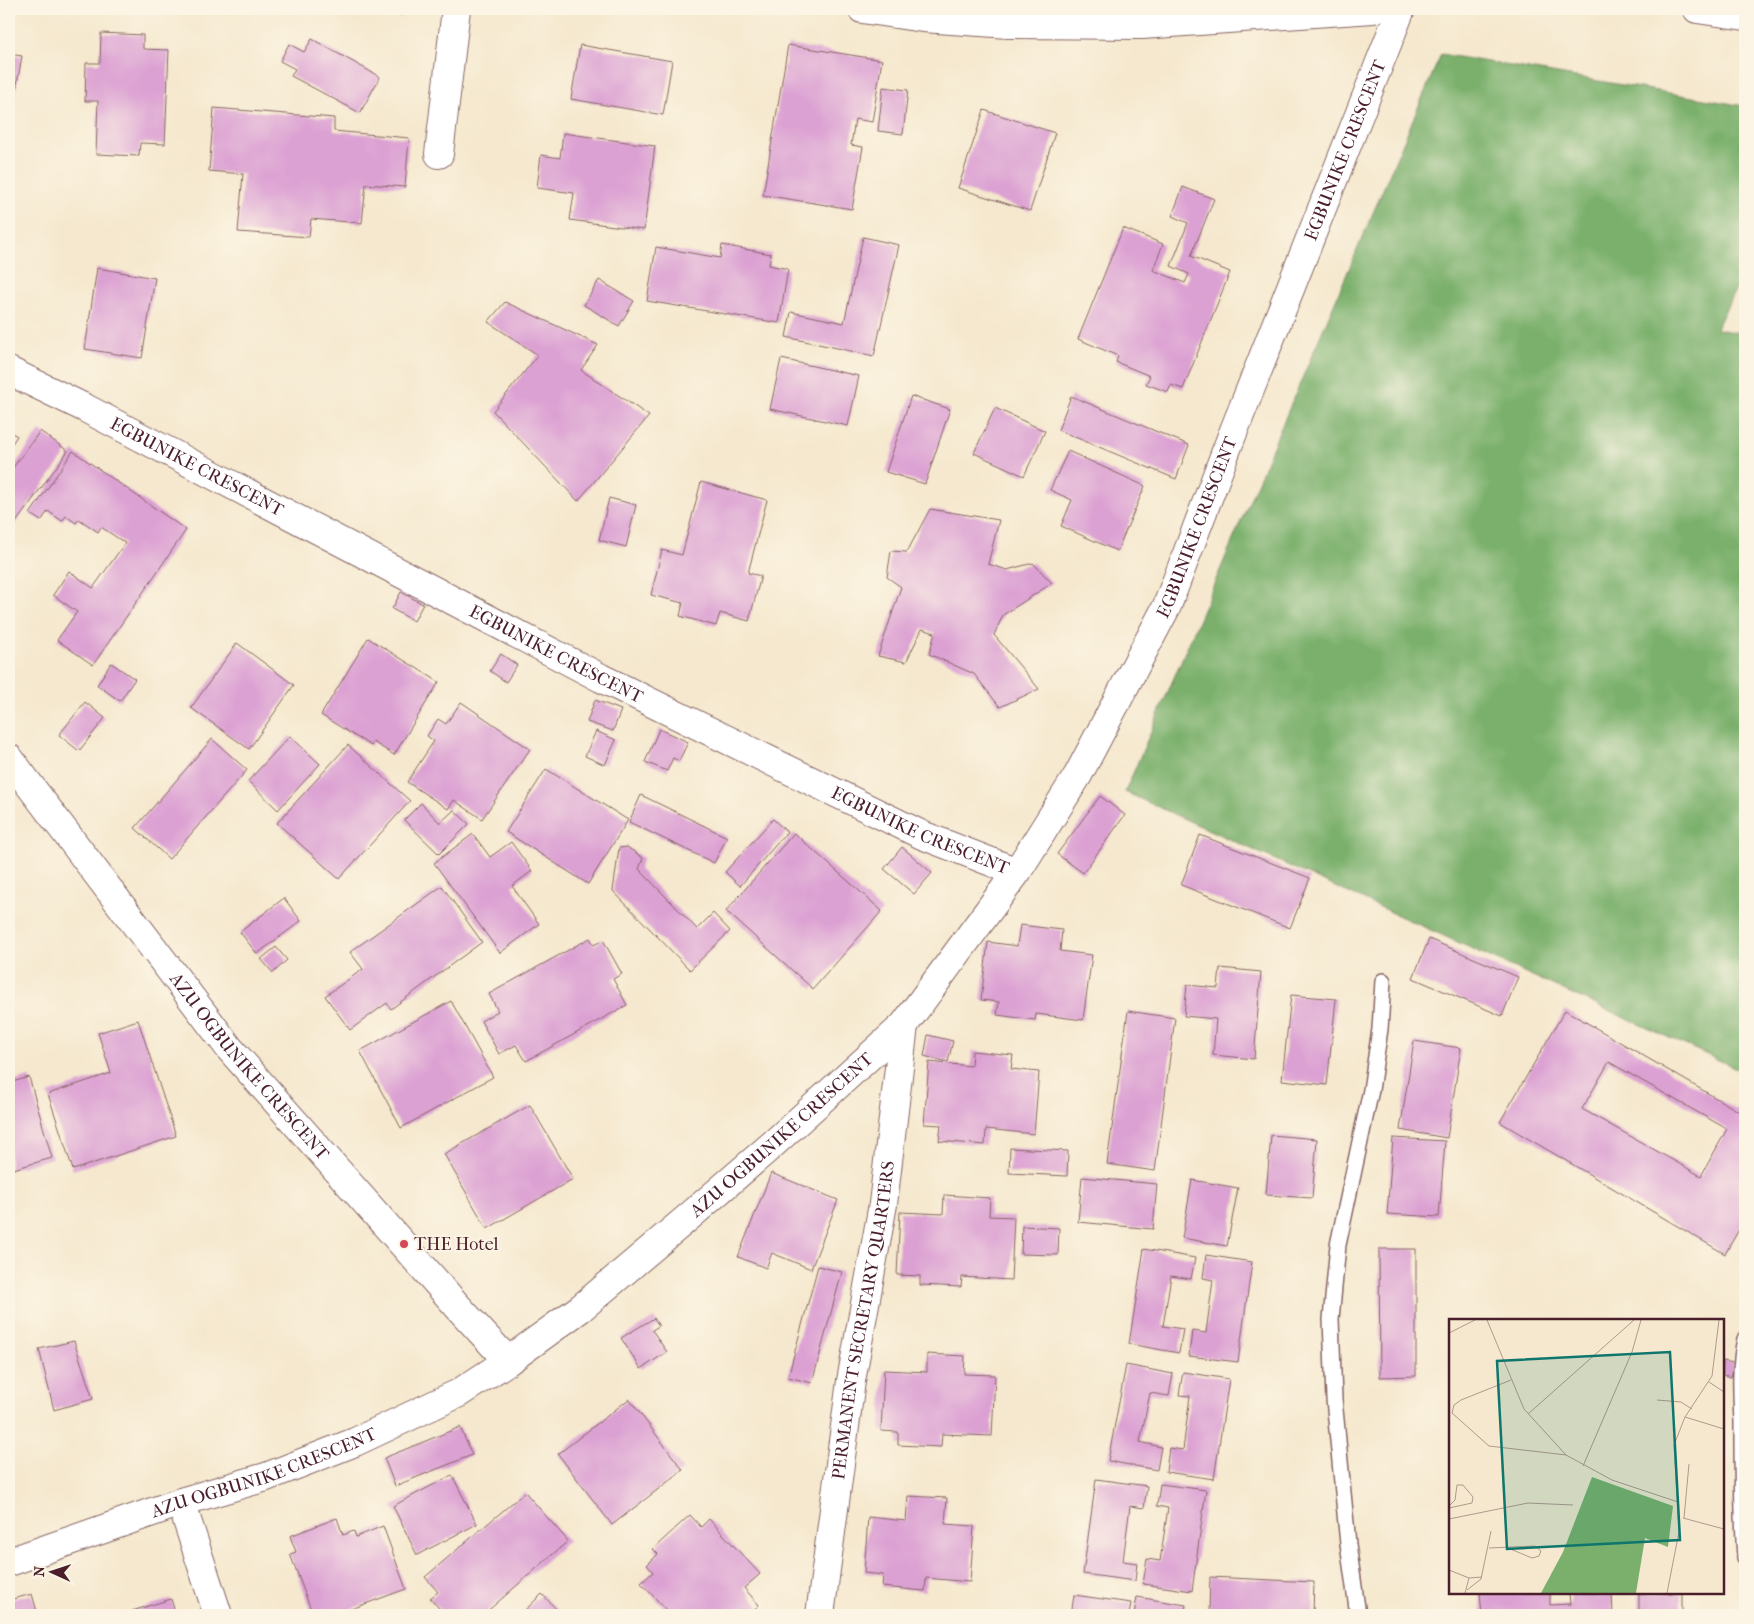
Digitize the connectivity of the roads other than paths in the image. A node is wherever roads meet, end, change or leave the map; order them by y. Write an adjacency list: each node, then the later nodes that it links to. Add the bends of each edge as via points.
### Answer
1 (456, 9): 7 (street)
2 (862, 9): 3 (street, via 923,18 1008,24 1142,25)
3 (1373, 9)
4 (1401, 9): 10 (street, EGBUNIKE CRESCENT, via 1167,606 1078,775)
5 (1696, 9): 6 (street)
6 (1745, 16)
7 (440, 154)
8 (9, 371): 10 (street, EGBUNIKE CRESCENT, via 601,678 922,835)
9 (9, 758): 14 (street, AZU OGBUNIKE CRESCENT, via 230,1049)
10 (1016, 872): 12 (street, AZU OGBUNIKE CRESCENT)
11 (1383, 981): 20 (lane, via 1371,1090 1338,1245 1331,1319 1334,1400)
12 (904, 1025): 14 (street, AZU OGBUNIKE CRESCENT, via 684,1222 581,1308); 19 (street, PERMANENT SECRETARY QUARTERS, via 883,1204 851,1381)
13 (1745, 1339): 16 (lane, via 1741,1392)
14 (508, 1361): 15 (street, AZU OGBUNIKE CRESCENT, via 459,1393 355,1442 266,1477)
15 (181, 1502): 17 (street, AZU OGBUNIKE CRESCENT); 18 (street)
16 (1745, 1558)
17 (9, 1562)
18 (218, 1615)
19 (820, 1615)
20 (1358, 1615)

